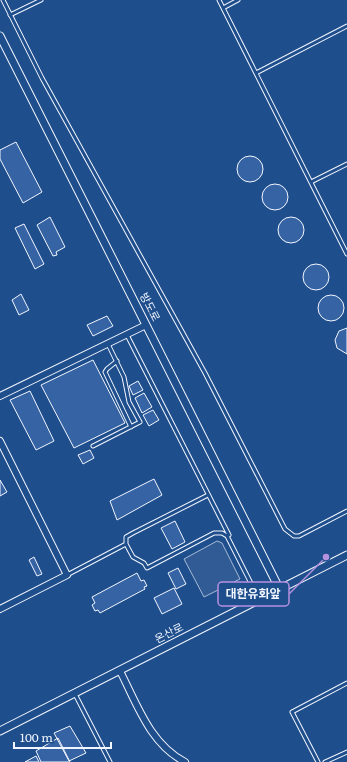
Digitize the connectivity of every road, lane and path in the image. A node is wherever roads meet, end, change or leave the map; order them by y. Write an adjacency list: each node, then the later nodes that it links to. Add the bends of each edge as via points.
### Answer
1 (3, 0): 6 (lane)
2 (41, 0): 6 (lane)
3 (219, 0): 5 (lane)
4 (238, 0): 5 (lane)
5 (223, 8): 9 (lane)
6 (10, 15): 22 (lane, via 205,373 285,529 294,536 299,536)
7 (347, 26): 9 (lane)
8 (0, 36): 13 (street, 방도로)
9 (256, 73): 11 (lane)
10 (347, 164): 11 (lane)
11 (311, 182): 12 (lane)
12 (347, 254)
13 (146, 325): 14 (street); 27 (street, 방도로)
14 (126, 335): 15 (street); 21 (lane)
15 (108, 344): 16 (lane); 17 (street)
16 (117, 361): 18 (lane, via 124,377 129,402 140,422); 18 (lane, via 105,372)
17 (0, 396)
18 (131, 426): 20 (lane)
19 (0, 441): 26 (street)
20 (93, 446)
21 (208, 495): 23 (lane, via 229,535); 24 (lane, via 133,533 126,538)
22 (347, 511)
23 (227, 536): 24 (lane, via 214,533 147,568 144,563 133,557); 28 (lane)
24 (126, 544): 26 (lane)
25 (347, 555): 27 (street, 온산로)
26 (67, 575): 29 (street)
27 (279, 588): 28 (street, 온산로)
28 (259, 599): 30 (street, 온산로)
29 (0, 608)
30 (120, 671): 32 (street, 온산로); 36 (street, via 151,732 172,755)
31 (347, 683): 37 (lane, via 292,712)
32 (76, 694): 33 (street, 온산로); 35 (lane)
33 (0, 731)
34 (347, 752): 38 (lane)
35 (110, 762)
36 (185, 762)
37 (318, 762)
38 (326, 762)

